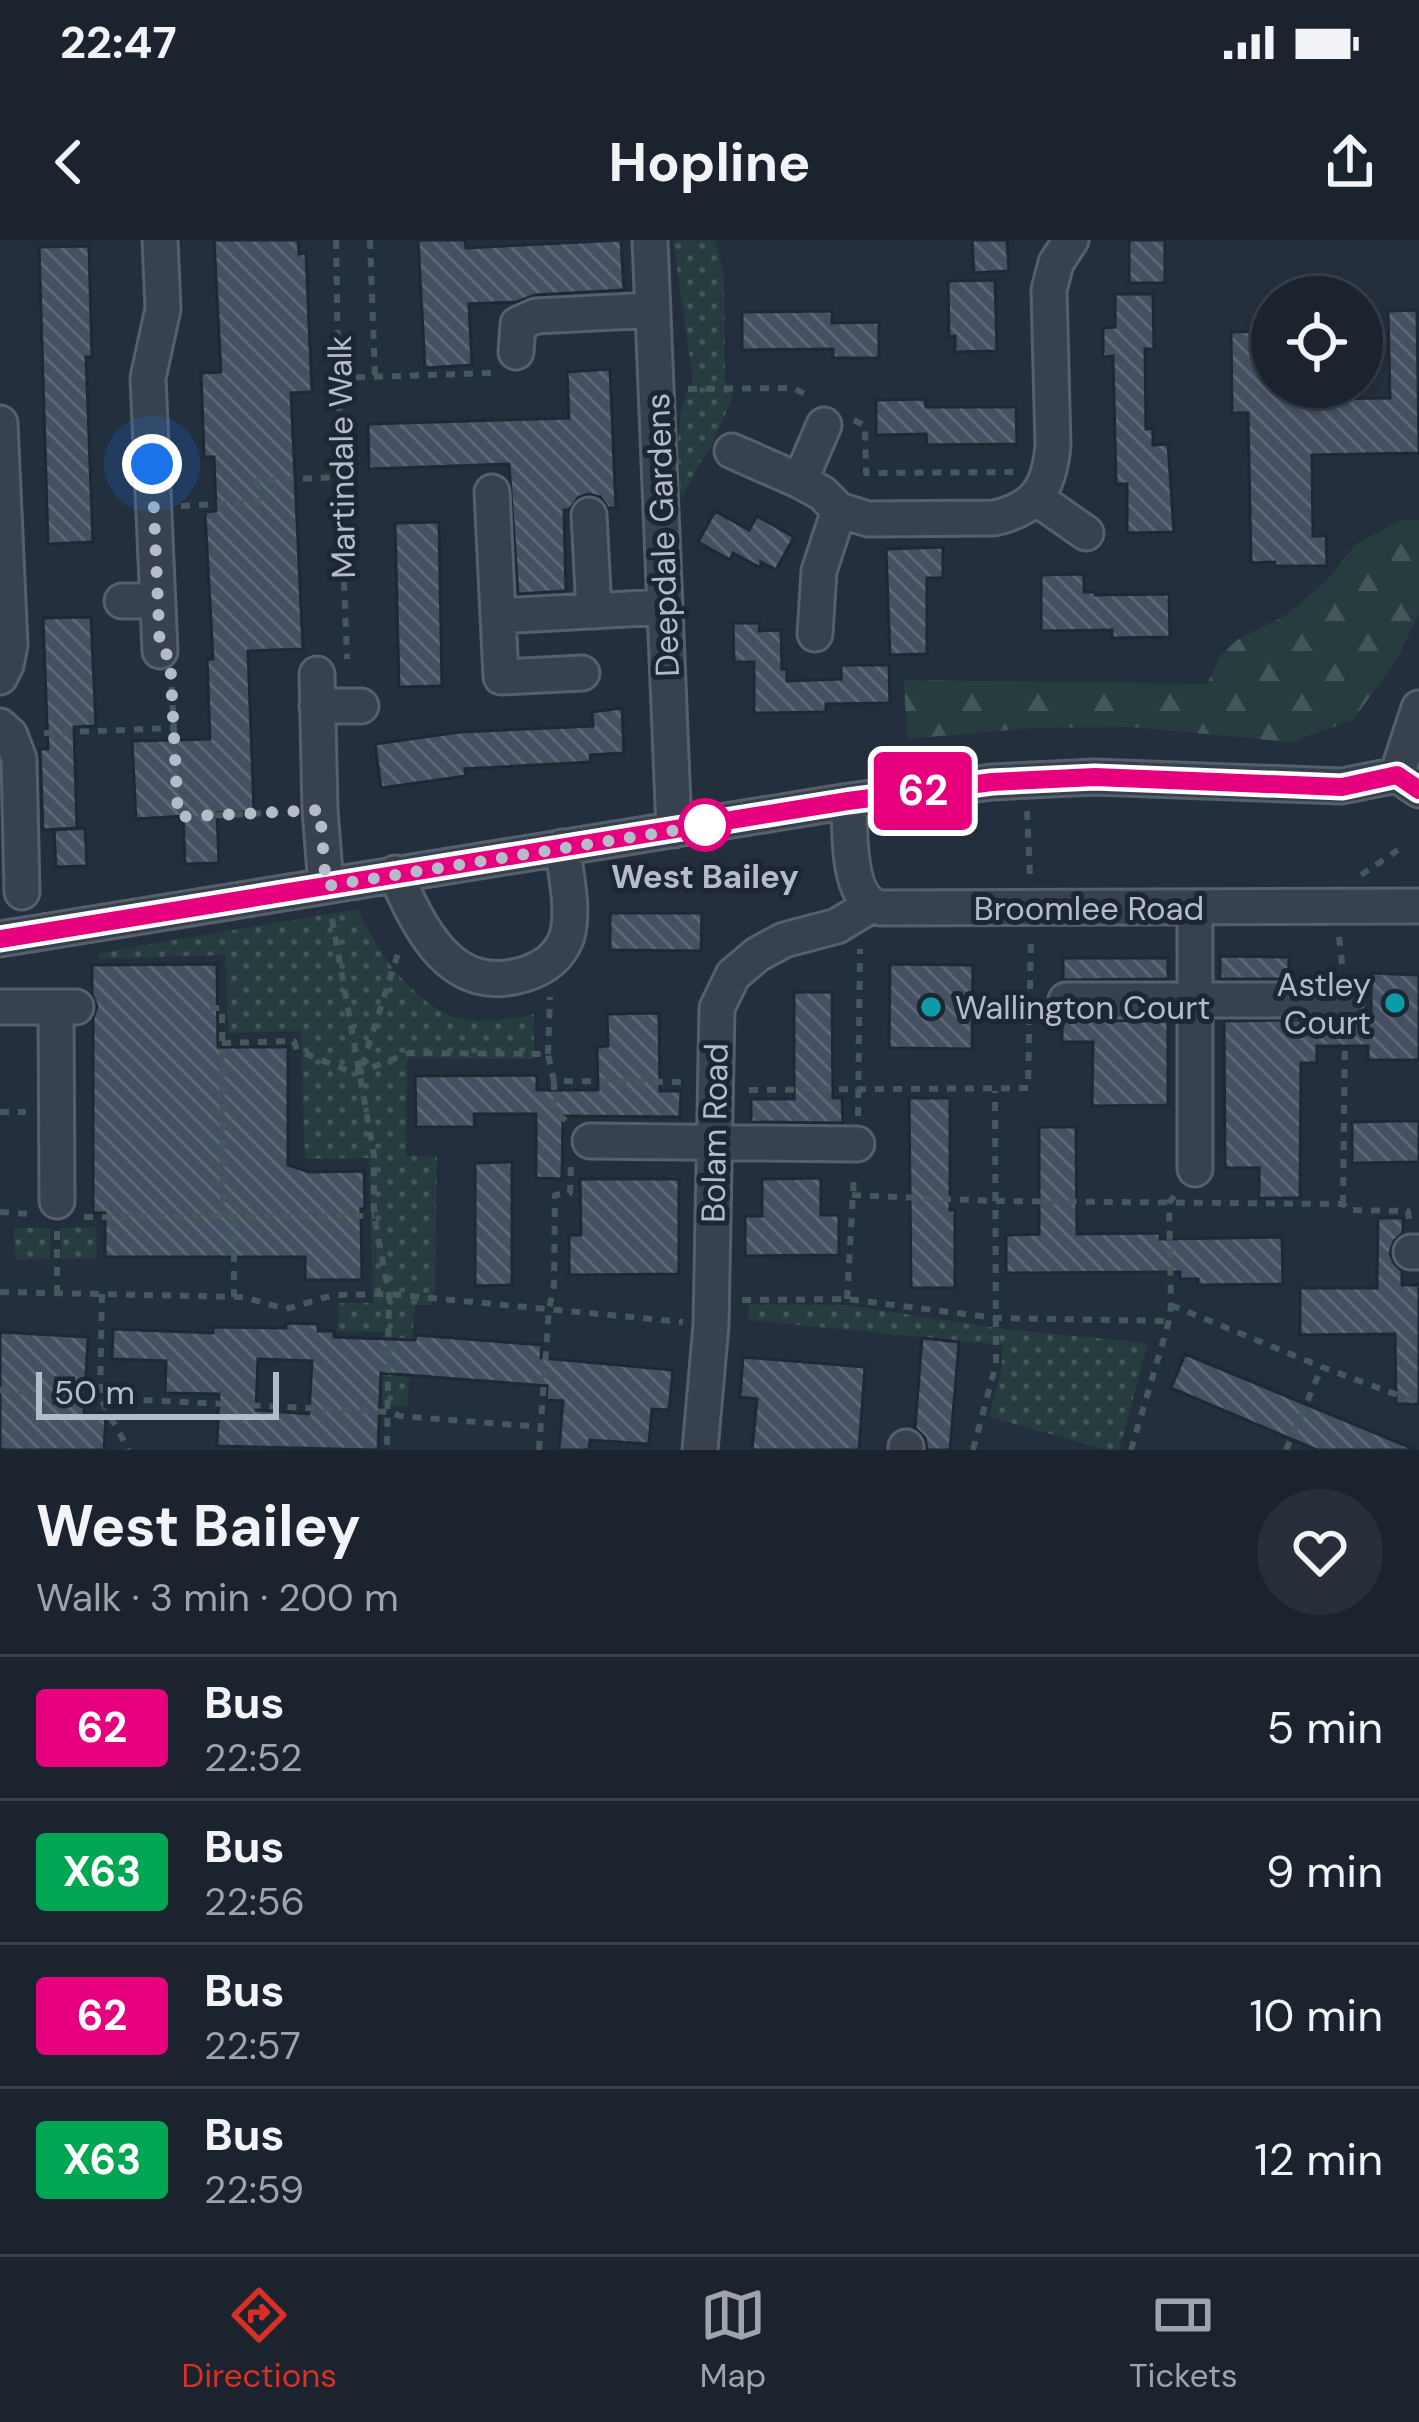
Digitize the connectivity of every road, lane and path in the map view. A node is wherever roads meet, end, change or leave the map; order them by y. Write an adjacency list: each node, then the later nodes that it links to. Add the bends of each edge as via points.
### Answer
1 (160, 240): 17 (street, via 163,309 148,378)
2 (336, 240): 9 (path, Martindale Walk)
3 (370, 240): 8 (path)
4 (650, 240): 6 (street, Deepdale Gardens)
5 (1071, 240): 16 (street, via 1049,290 1053,446)
6 (653, 310): 7 (street, via 536,316 518,324); 23 (street, Deepdale Gardens)
7 (516, 352): 8 (path, via 517,372)
8 (375, 377): 9 (path)
9 (338, 378): 13 (path, Martindale Walk)
10 (0, 423): 29 (street, via 10,645)
11 (824, 425): 14 (street)
12 (732, 451): 14 (street)
13 (340, 477): 17 (path, via 257,481 258,502); 30 (path, Martindale Walk)
14 (800, 481): 18 (street)
15 (492, 492): 25 (street)
16 (1036, 498): 18 (street, via 994,518 868,519); 20 (street)
17 (154, 507): 22 (street)
18 (839, 510): 26 (street, via 819,571)
19 (590, 515): 24 (street)
20 (1086, 533)
21 (122, 601): 22 (street)
22 (158, 601): 27 (street)
23 (664, 607): 24 (street); 39 (street, Deepdale Gardens)
24 (594, 611): 25 (street)
25 (498, 616): 28 (street, via 501,677)
26 (815, 634)
27 (160, 651): 33 (path, via 170,656)
28 (582, 673)
29 (0, 677)
30 (327, 685): 31 (street); 38 (street)
31 (361, 706)
32 (1419, 708): 35 (street)
33 (173, 728): 34 (path); 38 (path, via 178,817)
34 (5, 730): 41 (street, via 19,759)
35 (1408, 783): 36 (street, via 1095,777)
36 (848, 801): 39 (street); 45 (street, via 854,874)
37 (1026, 807): 48 (path)
38 (320, 810): 43 (street)
39 (674, 830): 40 (street)
40 (562, 847): 42 (street); 51 (street, via 567,937)
41 (10, 850): 44 (street)
42 (395, 873): 43 (street); 49 (street)
43 (326, 886): 50 (street); 59 (path)
44 (22, 892)
45 (870, 906): 48 (street, Broomlee Road); 61 (street, Bolam Road, via 837,926 784,940 733,975 716,1008); 62 (path, via 860,944)
46 (1419, 906): 47 (street, Broomlee Road)
47 (1195, 907): 48 (street, Broomlee Road); 53 (street)
48 (1031, 908): 63 (path, via 1028,1088)
49 (412, 910): 51 (street, via 469,975 501,979); 59 (path)
50 (0, 939)
51 (550, 962): 58 (path)
52 (1066, 1000): 53 (street)
53 (1195, 1000): 54 (street); 67 (street)
54 (1346, 1000)
55 (0, 1007): 71 (street, via 67,1007)
56 (211, 1008): 57 (path, via 222,1008)
57 (222, 1043): 59 (path, via 294,1041); 75 (path)
58 (548, 1054): 59 (path, via 409,1053); 60 (path)
59 (360, 1072): 74 (path)
60 (554, 1081): 61 (path); 66 (path, via 554,1111)
61 (715, 1086): 62 (path); 64 (street, Bolam Road)
62 (860, 1090): 63 (path); 65 (path)
63 (995, 1090): 69 (path)
64 (715, 1144): 65 (street); 66 (street); 88 (street, Bolam Road)
65 (857, 1144): 68 (path)
66 (580, 1146): 85 (path, via 570,1193 555,1195)
67 (1195, 1168): 70 (path)
68 (852, 1195): 69 (path); 83 (path)
69 (995, 1201): 70 (path); 86 (path)
70 (1168, 1203): 77 (path, via 1408,1211); 84 (path)
71 (57, 1209): 75 (path); 79 (path)
72 (0, 1212): 73 (path)
73 (13, 1212)
74 (374, 1216): 76 (path); 81 (path)
75 (223, 1217): 76 (path)
76 (233, 1217): 82 (path)
77 (1415, 1252)
78 (0, 1292): 79 (path)
79 (57, 1293): 80 (path)
80 (102, 1294): 82 (path); 91 (path)
81 (389, 1294): 82 (path, via 333,1295 286,1309); 85 (path); 93 (path)
82 (234, 1297)
83 (847, 1299): 86 (path); 88 (path, via 743,1299)
84 (1172, 1305): 87 (path); 89 (path)
85 (549, 1309): 88 (path); 94 (path)
86 (996, 1318): 87 (path); 99 (path, via 996,1364)
87 (1168, 1321): 100 (path)
88 (711, 1324): 98 (street, Bolam Road)
89 (1322, 1367): 92 (path); 101 (path)
90 (0, 1390): 91 (path)
91 (100, 1398): 93 (path); 95 (path)
92 (1419, 1403)
93 (390, 1412): 94 (path); 96 (path)
94 (541, 1427): 97 (path)
95 (129, 1450)
96 (387, 1450)
97 (539, 1450)
98 (700, 1450)
99 (973, 1450)
100 (1131, 1450)
101 (1286, 1450)

